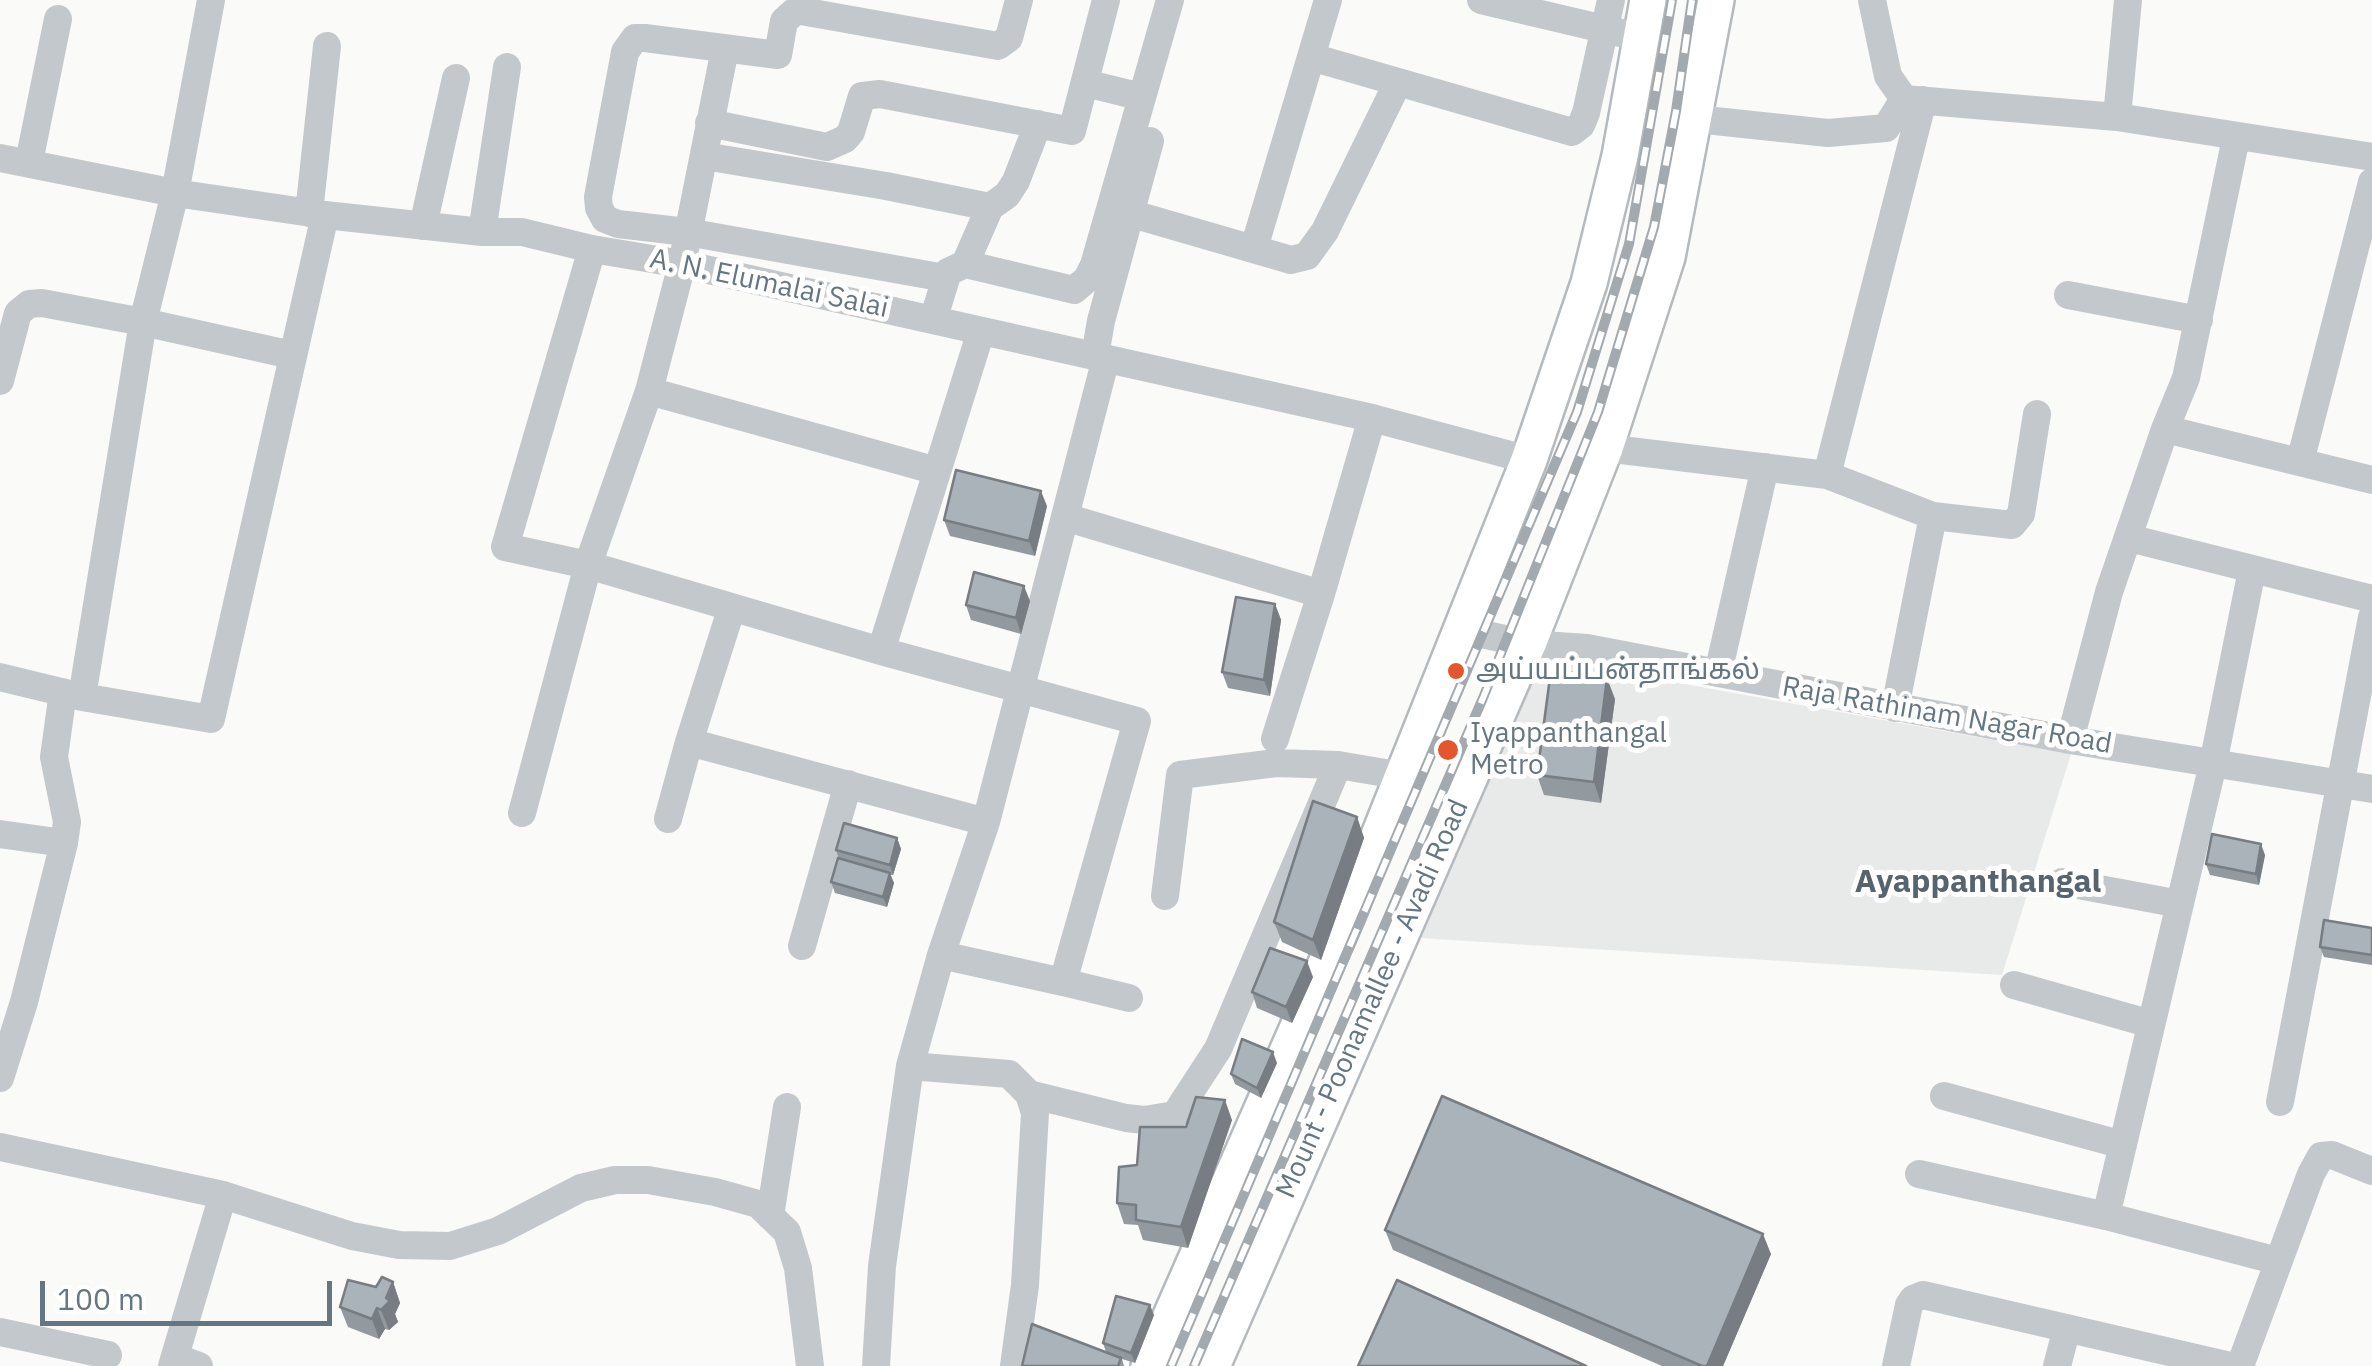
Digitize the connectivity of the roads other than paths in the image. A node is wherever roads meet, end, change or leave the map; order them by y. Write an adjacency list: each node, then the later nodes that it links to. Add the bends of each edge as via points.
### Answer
1 (210, 0): 35 (street)
2 (1019, 0): 17 (street, via 1009,38 998,46 801,11 784,21 778,55)
3 (1106, 0): 22 (street)
4 (1170, 0): 23 (street)
5 (1189, 0): 37 (street)
6 (1328, 0): 18 (street)
7 (1611, 0): 14 (street)
8 (1648, 0): 15 (main road, Mount - Poonamallee - Avadi Road)
9 (1716, 0): 26 (main road, Mount - Poonamallee - Avadi Road)
10 (1872, 0): 24 (street, via 1888,76)
11 (2128, 0): 25 (street)
12 (1492, 1): 14 (street)
13 (58, 19): 33 (street)
14 (1605, 28): 15 (street); 21 (street, via 1586,113 1572,132)
15 (1642, 38): 60 (main road, Mount - Poonamallee - Avadi Road, via 1589,283)
16 (327, 46): 38 (street)
17 (725, 48): 27 (street); 41 (street, via 635,38 625,52 599,208 618,224)
18 (1311, 56): 21 (street); 42 (street)
19 (507, 67): 40 (street)
20 (456, 78): 39 (street)
21 (1398, 82): 42 (street, via 1318,244 1291,260)
22 (1085, 83): 23 (street); 28 (street, via 1072,130)
23 (1142, 97): 45 (street, via 1087,279 1074,290)
24 (1914, 100): 25 (street); 26 (street, via 1886,128 1828,133); 64 (street)
25 (2116, 117): 29 (street)
26 (1696, 119): 59 (main road, Mount - Poonamallee - Avadi Road, via 1667,257)
27 (709, 123): 28 (street, via 827,147 850,132 862,96 880,94); 30 (street)
28 (1038, 124): 36 (street, via 1016,181)
29 (2236, 138): 31 (street); 49 (street)
30 (704, 156): 36 (street); 41 (street)
31 (2372, 157)
32 (0, 158): 33 (street, A. N. Elumalai Salai)
33 (29, 162): 35 (street, A. N. Elumalai Salai)
34 (2372, 182): 61 (street)
35 (175, 193): 38 (street, A. N. Elumalai Salai); 50 (street)
36 (990, 208): 45 (street)
37 (1129, 213): 42 (street); 53 (street)
38 (317, 214): 39 (street, A. N. Elumalai Salai); 52 (street)
39 (423, 226): 40 (street, A. N. Elumalai Salai)
40 (482, 232): 43 (street, A. N. Elumalai Salai, via 522,232)
41 (687, 232): 44 (street); 45 (street)
42 (1254, 248)
43 (592, 249): 44 (street, A. N. Elumalai Salai); 69 (street, via 505,547)
44 (682, 264): 48 (street, A. N. Elumalai Salai); 55 (street)
45 (955, 271): 48 (street)
46 (2068, 294): 49 (street)
47 (11, 308): 50 (street, via 42,303); 54 (street)
48 (933, 320): 51 (street, A. N. Elumalai Salai)
49 (2198, 320): 58 (street, via 2186,378)
50 (143, 322): 52 (street); 81 (street)
51 (981, 330): 53 (street, A. N. Elumalai Salai); 63 (street)
52 (292, 355): 81 (street, via 211,718)
53 (1100, 357): 57 (street, A. N. Elumalai Salai); 67 (street)
54 (0, 381)
55 (648, 391): 63 (street); 69 (street)
56 (2037, 414): 66 (street, via 2017,522)
57 (1372, 418): 60 (street, A. N. Elumalai Salai); 71 (street)
58 (2164, 430): 61 (street); 68 (street)
59 (1605, 448): 62 (street); 76 (main road, Mount - Poonamallee - Avadi Road)
60 (1529, 460): 75 (main road, Mount - Poonamallee - Avadi Road)
61 (2300, 462): 65 (street)
62 (1765, 466): 64 (street); 78 (street)
63 (937, 471): 77 (street)
64 (1827, 475): 66 (street)
65 (2372, 480)
66 (1933, 516): 82 (street)
67 (1065, 517): 71 (street); 80 (street)
68 (2129, 538): 70 (street); 84 (street)
69 (588, 565): 73 (street); 92 (street)
70 (2252, 570): 72 (street); 86 (street)
71 (1321, 594): 83 (street)
72 (2372, 600)
73 (732, 607): 77 (street); 85 (street)
74 (2372, 616): 89 (street)
75 (1464, 630): 76 (street, Raja Rathinam Nagar Road); 88 (main road, Mount - Poonamallee - Avadi Road)
76 (1528, 644): 78 (street, Raja Rathinam Nagar Road); 128 (main road, Mount - Poonamallee - Avadi Road)
77 (881, 652): 80 (street)
78 (1718, 673): 82 (street, Raja Rathinam Nagar Road)
79 (0, 677): 81 (street)
80 (1021, 688): 94 (street); 102 (street, via 1137,721)
81 (73, 694): 96 (street, via 54,757 67,822)
82 (1894, 708): 84 (street, Raja Rathinam Nagar Road)
83 (1276, 739)
84 (2070, 740): 86 (street, Raja Rathinam Nagar Road)
85 (689, 742): 90 (street); 93 (street)
86 (2213, 764): 89 (street, Raja Rathinam Nagar Road); 99 (street)
87 (1338, 765): 88 (street); 98 (street, via 1276,762 1180,774); 108 (street, via 1218,1049 1176,1115 1126,1118)
88 (1404, 776): 127 (main road, Mount - Poonamallee - Avadi Road)
89 (2339, 783): 91 (street, Raja Rathinam Nagar Road); 110 (street)
90 (848, 784): 94 (street); 100 (street)
91 (2372, 789)
92 (522, 813)
93 (668, 819)
94 (986, 822): 101 (street)
95 (0, 834): 96 (street)
96 (64, 843): 107 (street)
97 (2062, 882): 99 (street)
98 (1165, 896)
99 (2180, 904): 105 (street)
100 (802, 946)
101 (941, 955): 102 (street); 106 (street)
102 (1063, 982): 104 (street)
103 (2014, 985): 105 (street)
104 (1129, 998)
105 (2151, 1024): 112 (street)
106 (910, 1066): 108 (street, via 1009,1074); 125 (street, via 882,1266)
107 (0, 1078)
108 (1029, 1094): 126 (street, via 1035,1112)
109 (1944, 1096): 112 (street)
110 (2280, 1102)
111 (788, 1107): 117 (street)
112 (2122, 1145): 118 (street)
113 (0, 1147): 116 (street)
114 (2372, 1170): 119 (street, via 2321,1156)
115 (1919, 1174): 118 (street)
116 (224, 1195): 117 (street, via 398,1245 450,1246 498,1231 581,1188 615,1180 715,1192 758,1204); 123 (street)
117 (770, 1216): 124 (street, via 787,1232 798,1268)
118 (2106, 1216): 119 (street)
119 (2278, 1261): 132 (street)
120 (2066, 1328): 129 (street, via 1918,1296 1909,1305); 130 (street); 131 (street)
121 (0, 1332): 122 (street)
122 (108, 1355)
123 (182, 1363)
124 (810, 1366)
125 (876, 1366)
126 (1014, 1366)
127 (1149, 1366)
128 (1212, 1366)
129 (1896, 1366)
130 (2057, 1366)
131 (2230, 1366)
132 (2240, 1366)

